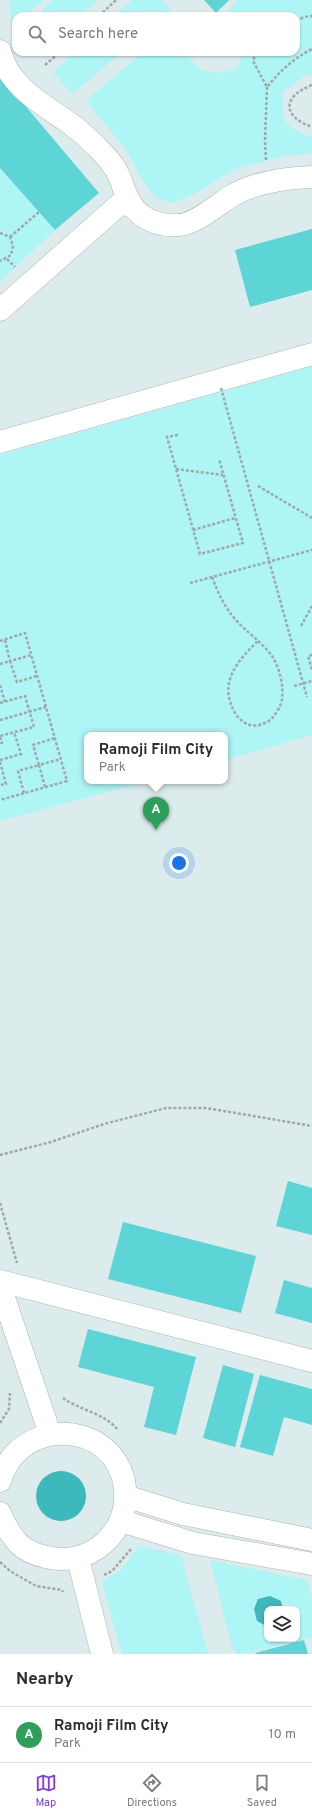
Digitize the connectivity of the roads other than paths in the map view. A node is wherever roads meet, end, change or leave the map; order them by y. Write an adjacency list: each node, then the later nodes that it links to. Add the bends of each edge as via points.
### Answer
1 (0, 51): 3 (lane, via 16,82 33,99 74,126 115,168)
2 (312, 177): 3 (lane, via 252,186 193,221 180,225 152,222)
3 (130, 205): 4 (lane, via 120,204)
4 (0, 310)
5 (312, 354): 6 (lane)
6 (0, 442)
7 (0, 1281): 9 (lane)
8 (0, 1286): 10 (lane)
9 (312, 1361)
10 (50, 1434): 11 (lane, via 31,1440 15,1453 3,1470); 12 (lane, via 67,1433 84,1437 99,1445 112,1456 120,1471)
11 (0, 1481)
12 (125, 1496): 14 (lane); 15 (lane, via 183,1514)
13 (0, 1513): 16 (lane, via 6,1529 20,1545 37,1555 57,1560)
14 (121, 1521): 16 (lane, via 104,1545); 17 (lane, via 193,1543)
15 (312, 1540)
16 (78, 1558): 18 (lane)
17 (312, 1564)
18 (102, 1654)

